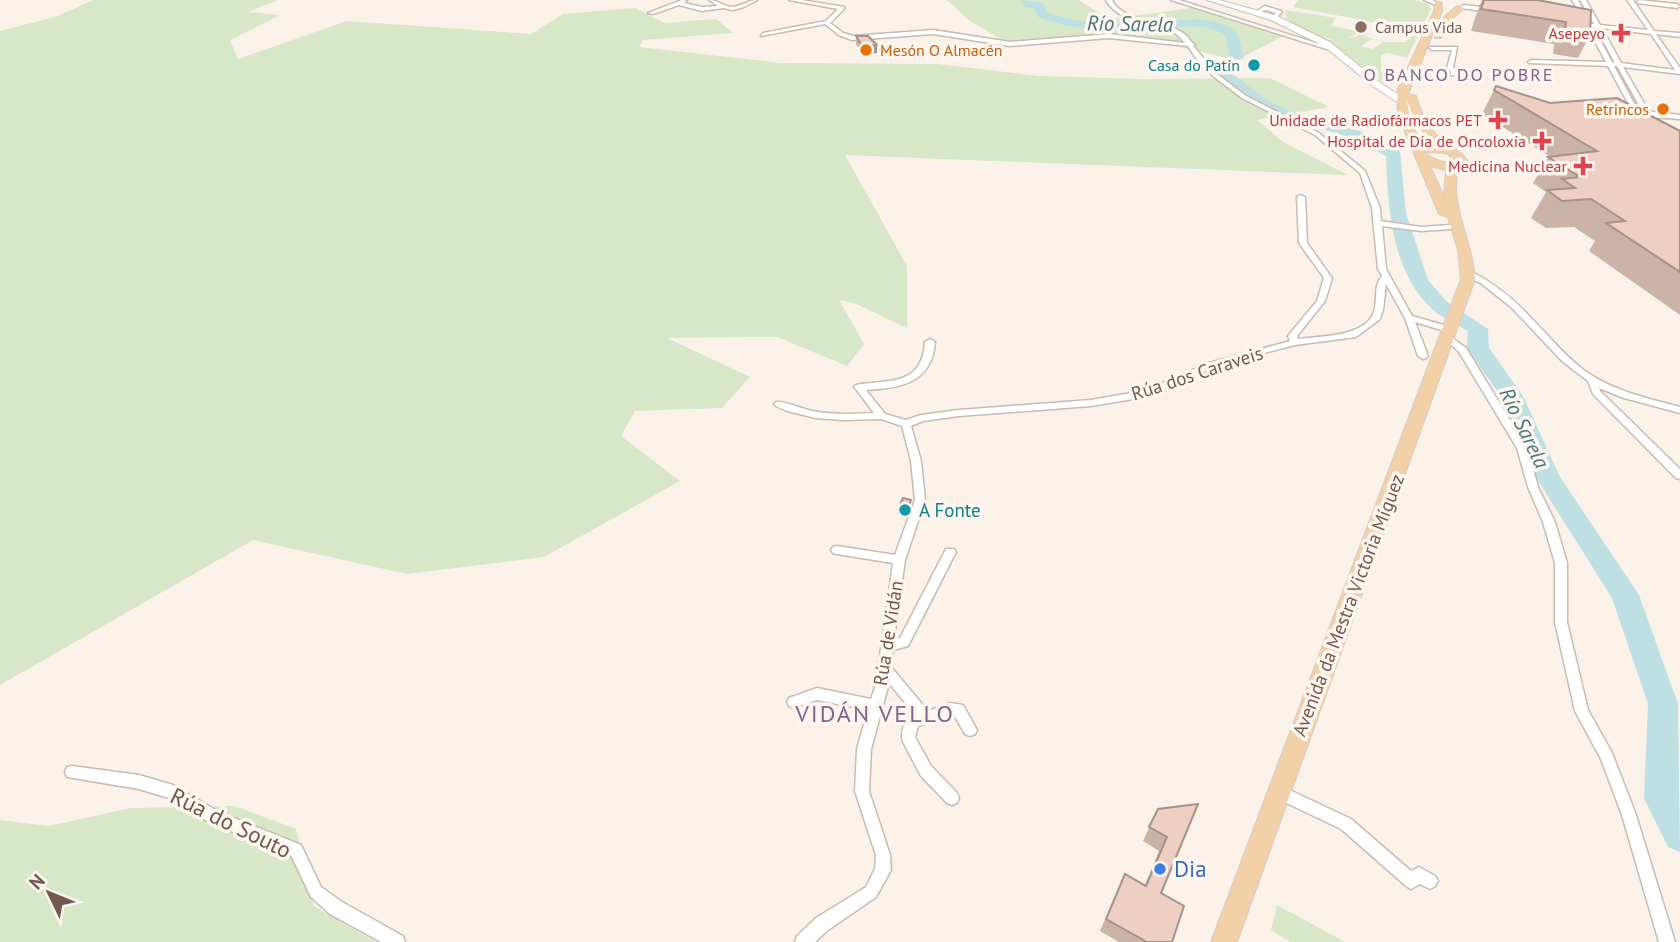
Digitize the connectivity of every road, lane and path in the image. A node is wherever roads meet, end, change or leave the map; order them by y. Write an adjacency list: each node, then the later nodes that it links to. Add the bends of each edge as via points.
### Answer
1 (685, 0): 14 (street)
2 (712, 0): 16 (street)
3 (754, 0): 16 (street, via 739,9)
4 (792, 0): 22 (street, via 842,8)
5 (1109, 0): 30 (street, Rúa dos Caraveis, via 1122,14 1163,25)
6 (1174, 0): 33 (street)
7 (1211, 0): 18 (street)
8 (1427, 0): 12 (street)
9 (1574, 0): 24 (street)
10 (1583, 0): 25 (street)
11 (1630, 0): 26 (street)
12 (1436, 2): 15 (main road); 34 (main road, via 1438,12)
13 (1639, 2): 17 (street)
14 (678, 3): 16 (street, via 702,9); 20 (street)
15 (1462, 3): 19 (street); 29 (main road)
16 (721, 7)
17 (1679, 7)
18 (1264, 9): 21 (street); 21 (street, via 1281,5)
19 (1497, 11)
20 (651, 13)
21 (1277, 14): 33 (street)
22 (827, 22): 27 (street); 30 (street, via 852,38 933,32 1010,44 1109,36)
23 (1562, 22): 24 (street)
24 (1587, 26): 25 (street); 36 (street)
25 (1597, 27): 26 (street); 37 (street)
26 (1653, 33): 28 (street); 38 (street)
27 (763, 35)
28 (1680, 35)
29 (1438, 36): 31 (street); 32 (main road)
30 (1192, 45): 52 (street, Rúa dos Caraveis, via 1215,75 1244,97 1317,134 1363,172)
31 (1450, 47): 32 (street); 39 (street, via 1455,48)
32 (1432, 48): 41 (main road)
33 (1335, 50): 40 (street)
34 (1420, 53): 40 (street, via 1400,86); 41 (main road)
35 (1531, 62): 36 (street)
36 (1610, 64): 37 (street); 42 (street, via 1634,108 1630,110)
37 (1619, 65): 38 (street); 42 (street)
38 (1680, 72)
39 (1452, 75)
40 (1376, 84): 41 (street); 44 (street)
41 (1405, 94): 44 (main road); 48 (main road, via 1428,136)
42 (1642, 112): 43 (street); 46 (street)
43 (1652, 115): 45 (street); 47 (street)
44 (1404, 116): 49 (main road)
45 (1680, 117)
46 (1645, 125)
47 (1656, 125)
48 (1453, 152): 49 (main road, via 1433,148); 50 (main road, via 1464,160)
49 (1423, 156): 50 (main road); 53 (main road)
50 (1453, 166): 54 (main road, via 1448,189)
51 (1301, 197): 59 (street, via 1303,243 1328,278 1321,301 1292,336)
52 (1381, 224): 53 (street); 55 (street, Rúa dos Caraveis, via 1379,252)
53 (1450, 227): 54 (main road)
54 (1469, 271): 57 (main road, Avenida da Mestra Victoria Míguez); 61 (street, via 1491,285)
55 (1386, 277): 56 (street); 59 (street, Rúa dos Caraveis, via 1376,319 1367,327 1353,335)
56 (1409, 318): 57 (street); 60 (street)
57 (1450, 331): 77 (main road, Avenida da Mestra Victoria Míguez); 83 (street, via 1522,448 1549,522 1561,563 1561,622 1582,711 1607,757 1629,815)
58 (930, 342): 64 (street, via 927,362 901,383 859,387)
59 (1295, 342): 65 (street, Rúa dos Caraveis, via 1212,365 1145,394 958,412)
60 (1423, 356)
61 (1592, 380): 63 (street); 66 (street, via 1596,392)
62 (779, 404): 64 (street, via 802,412)
63 (1680, 410)
64 (882, 416): 65 (street)
65 (906, 424): 69 (street, Rúa de Vidán, via 920,500)
66 (1680, 475)
67 (837, 550): 69 (street, Rúa de Vidán)
68 (950, 552): 70 (street, via 904,642)
69 (899, 560): 70 (street, Rúa de Vidán)
70 (887, 646): 71 (street, Rúa de Vidán)
71 (885, 669): 73 (street, Rúa de Vidán); 74 (street)
72 (794, 702): 73 (street, Rúa de Vidán, via 817,694)
73 (874, 705): 81 (street, Rúa de Vidán, via 864,749 862,791 883,855 883,870 871,892)
74 (925, 718): 75 (street, via 958,709); 78 (street, via 912,722 908,738 926,771)
75 (971, 730)
76 (72, 772): 80 (street, Rúa do Souto, via 173,792 214,817 296,850 316,892)
77 (1278, 792): 79 (street, via 1346,824 1411,881 1419,875); 82 (main road, Avenida da Mestra Victoria Míguez)
78 (952, 798)
79 (1430, 880)
80 (397, 942)
81 (803, 942)
82 (1224, 942)
83 (1667, 942)

